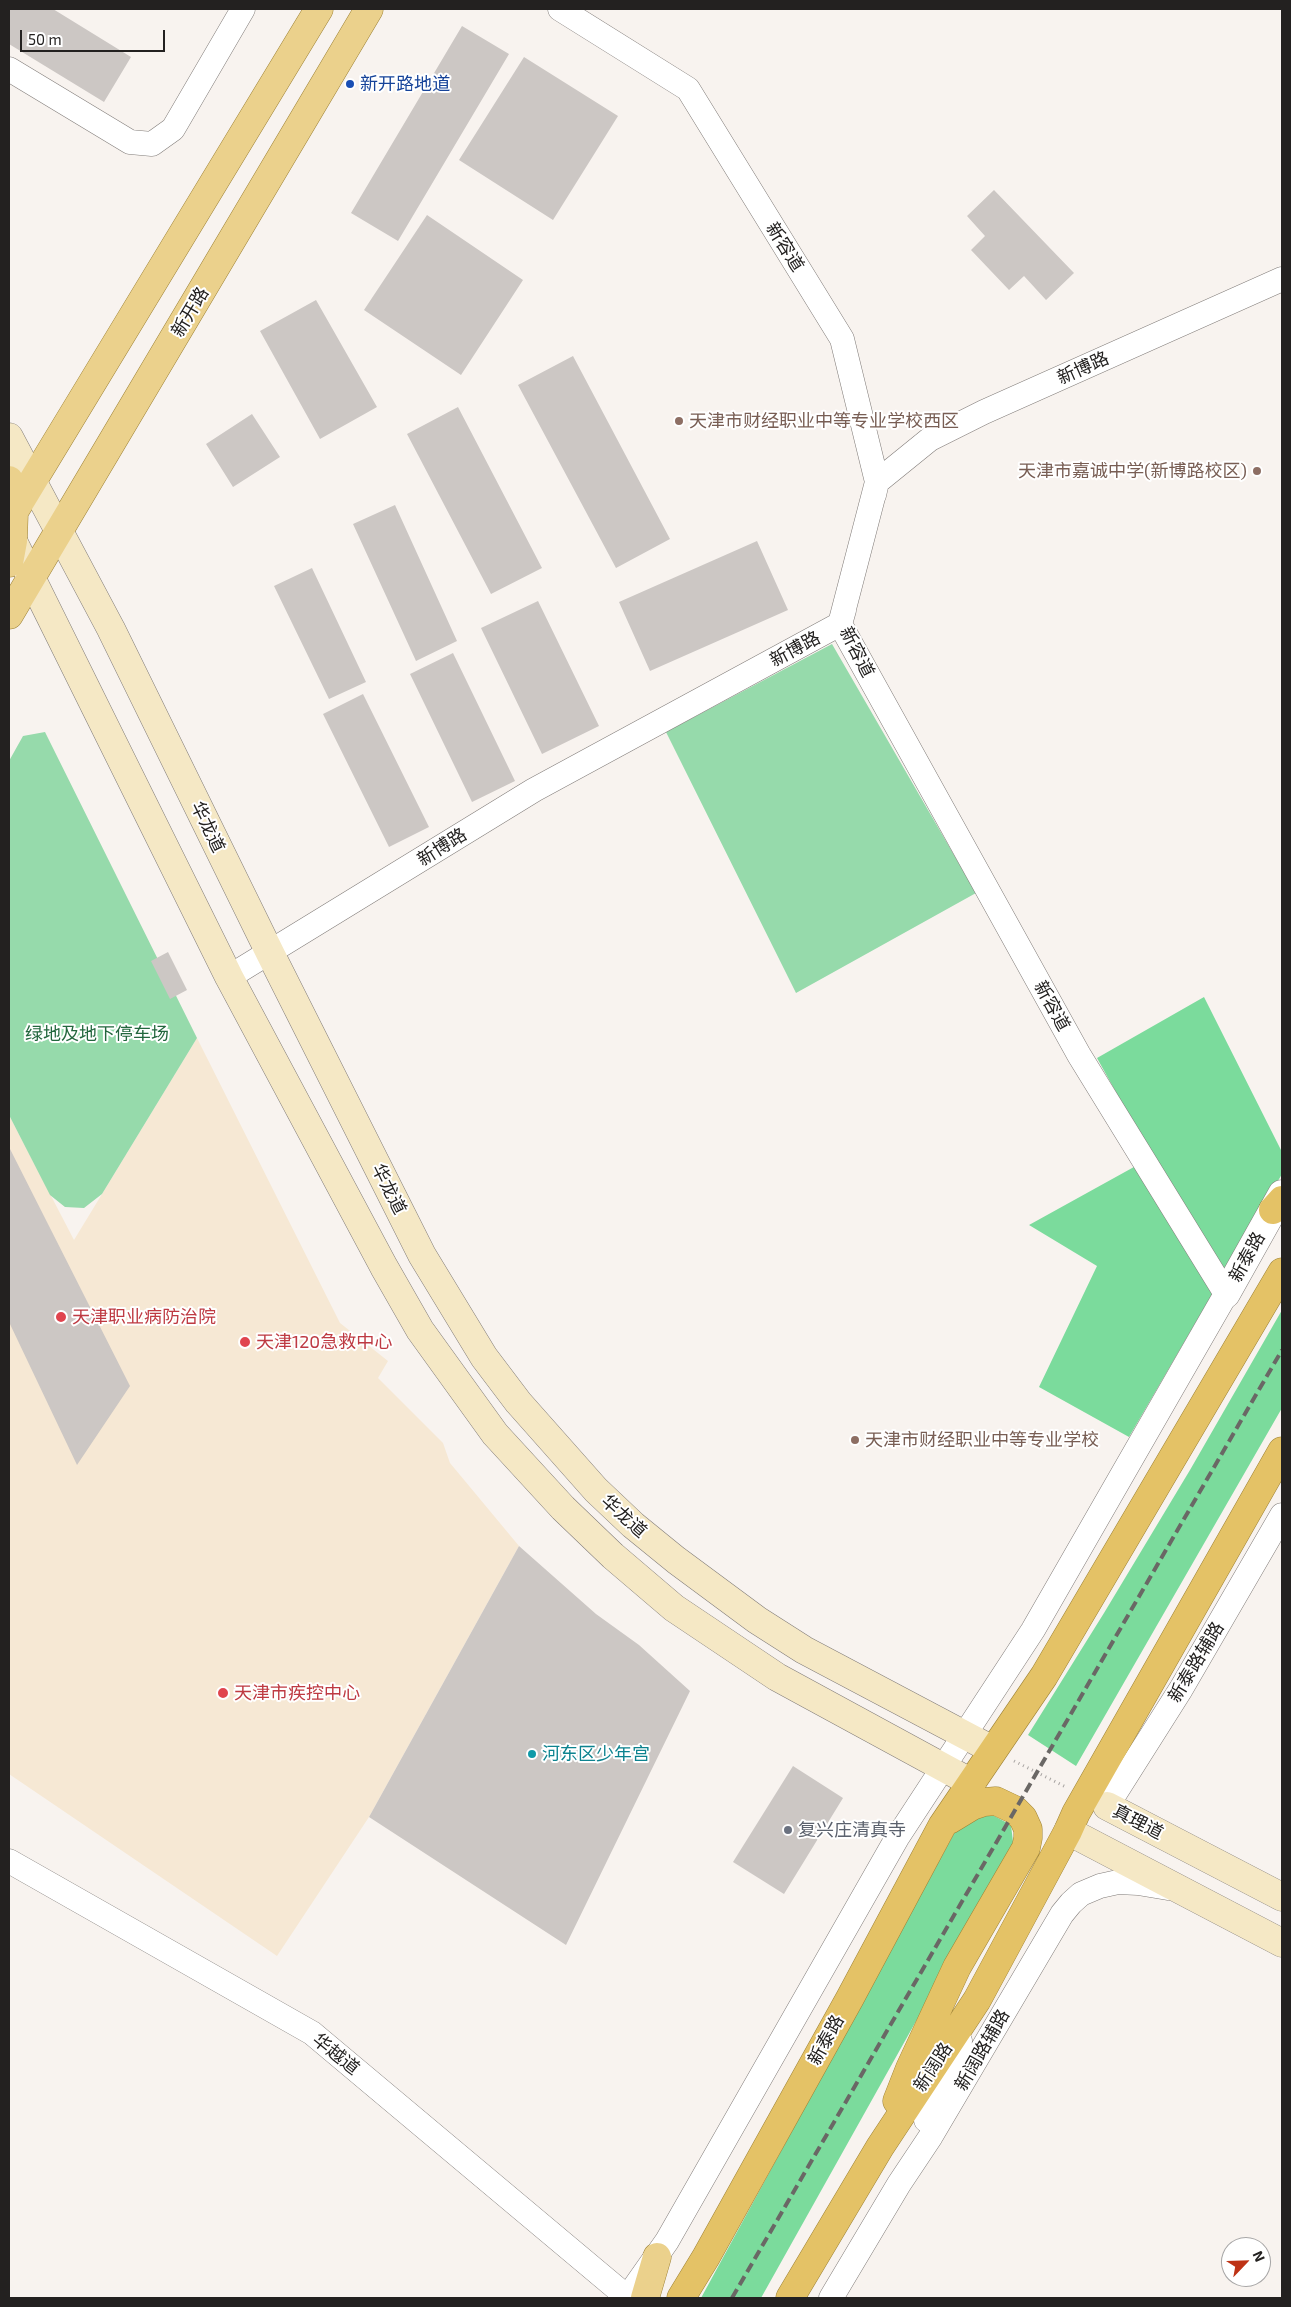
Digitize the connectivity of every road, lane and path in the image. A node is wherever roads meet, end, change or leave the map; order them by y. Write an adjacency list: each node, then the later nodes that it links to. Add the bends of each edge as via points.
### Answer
1 (243, 9): 5 (street, via 173,129 152,144 130,142)
2 (318, 9): 8 (main road)
3 (369, 9): 10 (main road, 新开路)
4 (560, 9): 9 (street, 新容道, via 688,89 842,339)
5 (9, 70)
6 (1282, 279): 9 (street, 新博路, via 930,438)
7 (9, 437): 8 (main road, 华龙道)
8 (21, 481): 10 (main road, 华龙道); 11 (main road)
9 (878, 482): 14 (street, 新博路)
10 (60, 532): 12 (main road, 新开路); 15 (main road, 华龙道)
11 (11, 534): 12 (main road)
12 (32, 578): 13 (main road, 新开路); 16 (main road)
13 (9, 615)
14 (840, 624): 15 (street, 新博路, via 534,790); 19 (street, 新容道, via 1079,1055)
15 (270, 953): 16 (street, 新博路); 23 (main road, 华龙道, via 422,1256 484,1357 518,1402 596,1490 633,1525 720,1594)
16 (229, 977): 23 (main road, via 420,1330 494,1434 528,1472 613,1556 674,1608 777,1677)
17 (1279, 1201): 19 (street, 新泰路)
18 (1282, 1272): 22 (highway, 新泰路, via 1044,1676)
19 (1226, 1294): 23 (street, via 1078,1554)
20 (1282, 1451): 25 (highway, 新阔路)
21 (1282, 1516): 25 (street, 新泰路辅路, via 1181,1689)
22 (993, 1750): 23 (main road, 华龙道); 24 (highway, 新泰路); 25 (path)
23 (955, 1751): 24 (main road); 35 (street, via 897,1838)
24 (972, 1783): 26 (highway, 新泰路)
25 (1096, 1801): 27 (highway, 新阔路); 30 (main road, 真理道)
26 (942, 1826): 33 (highway, via 972,1806 996,1801 1015,1810 1023,1818 1028,1838 1026,1848 958,1967 910,2068); 37 (highway, 新泰路)
27 (1068, 1831): 29 (main road); 32 (highway, 新阔路)
28 (9, 1861): 36 (street, 华越道, via 312,2033)
29 (1183, 1891): 31 (main road); 34 (street, 新阔路辅路, via 1118,1882 1082,1894 1071,1903)
30 (1282, 1897)
31 (1282, 1944)
32 (977, 2000): 33 (highway, 新阔路); 34 (street)
33 (880, 2147): 38 (highway, 新阔路)
34 (899, 2184): 39 (street, 新阔路辅路)
35 (656, 2257): 36 (main road)
36 (633, 2298)
37 (681, 2298)
38 (790, 2298)
39 (831, 2298)

